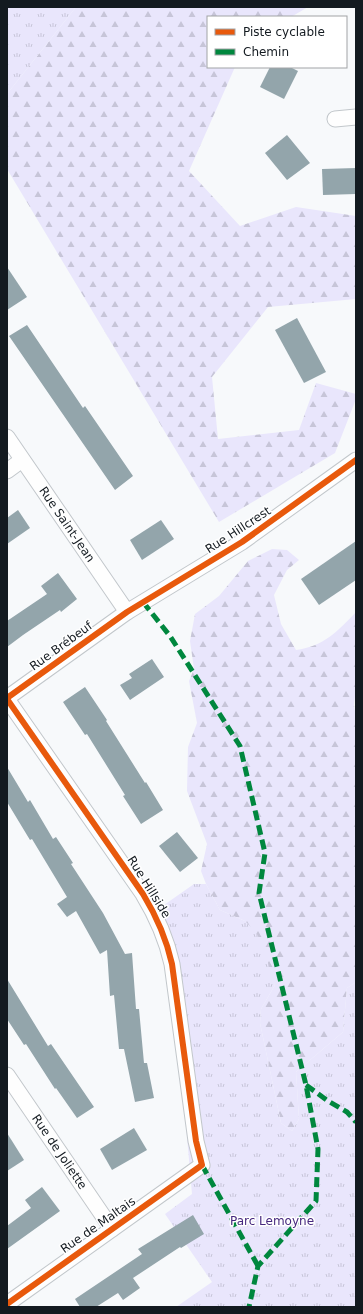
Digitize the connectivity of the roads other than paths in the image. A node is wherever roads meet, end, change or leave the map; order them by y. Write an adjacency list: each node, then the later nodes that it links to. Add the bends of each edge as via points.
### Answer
1 (356, 117): 2 (street)
2 (335, 119)
3 (7, 437): 4 (street, Rue Saint-Jean)
4 (22, 460): 6 (street); 7 (street, Rue Saint-Jean)
5 (356, 460): 7 (street, Rue Hillcrest, via 242,542)
6 (7, 471)
7 (127, 612): 8 (street, Rue Brébeuf)
8 (7, 698): 10 (street, Rue Hillside, via 143,894 161,926 172,964 196,1141)
9 (7, 1075): 11 (street, Rue de Joliette)
10 (202, 1165): 11 (street, Rue de Maltais)
11 (112, 1229): 12 (street, Rue de Maltais)
12 (7, 1304)

